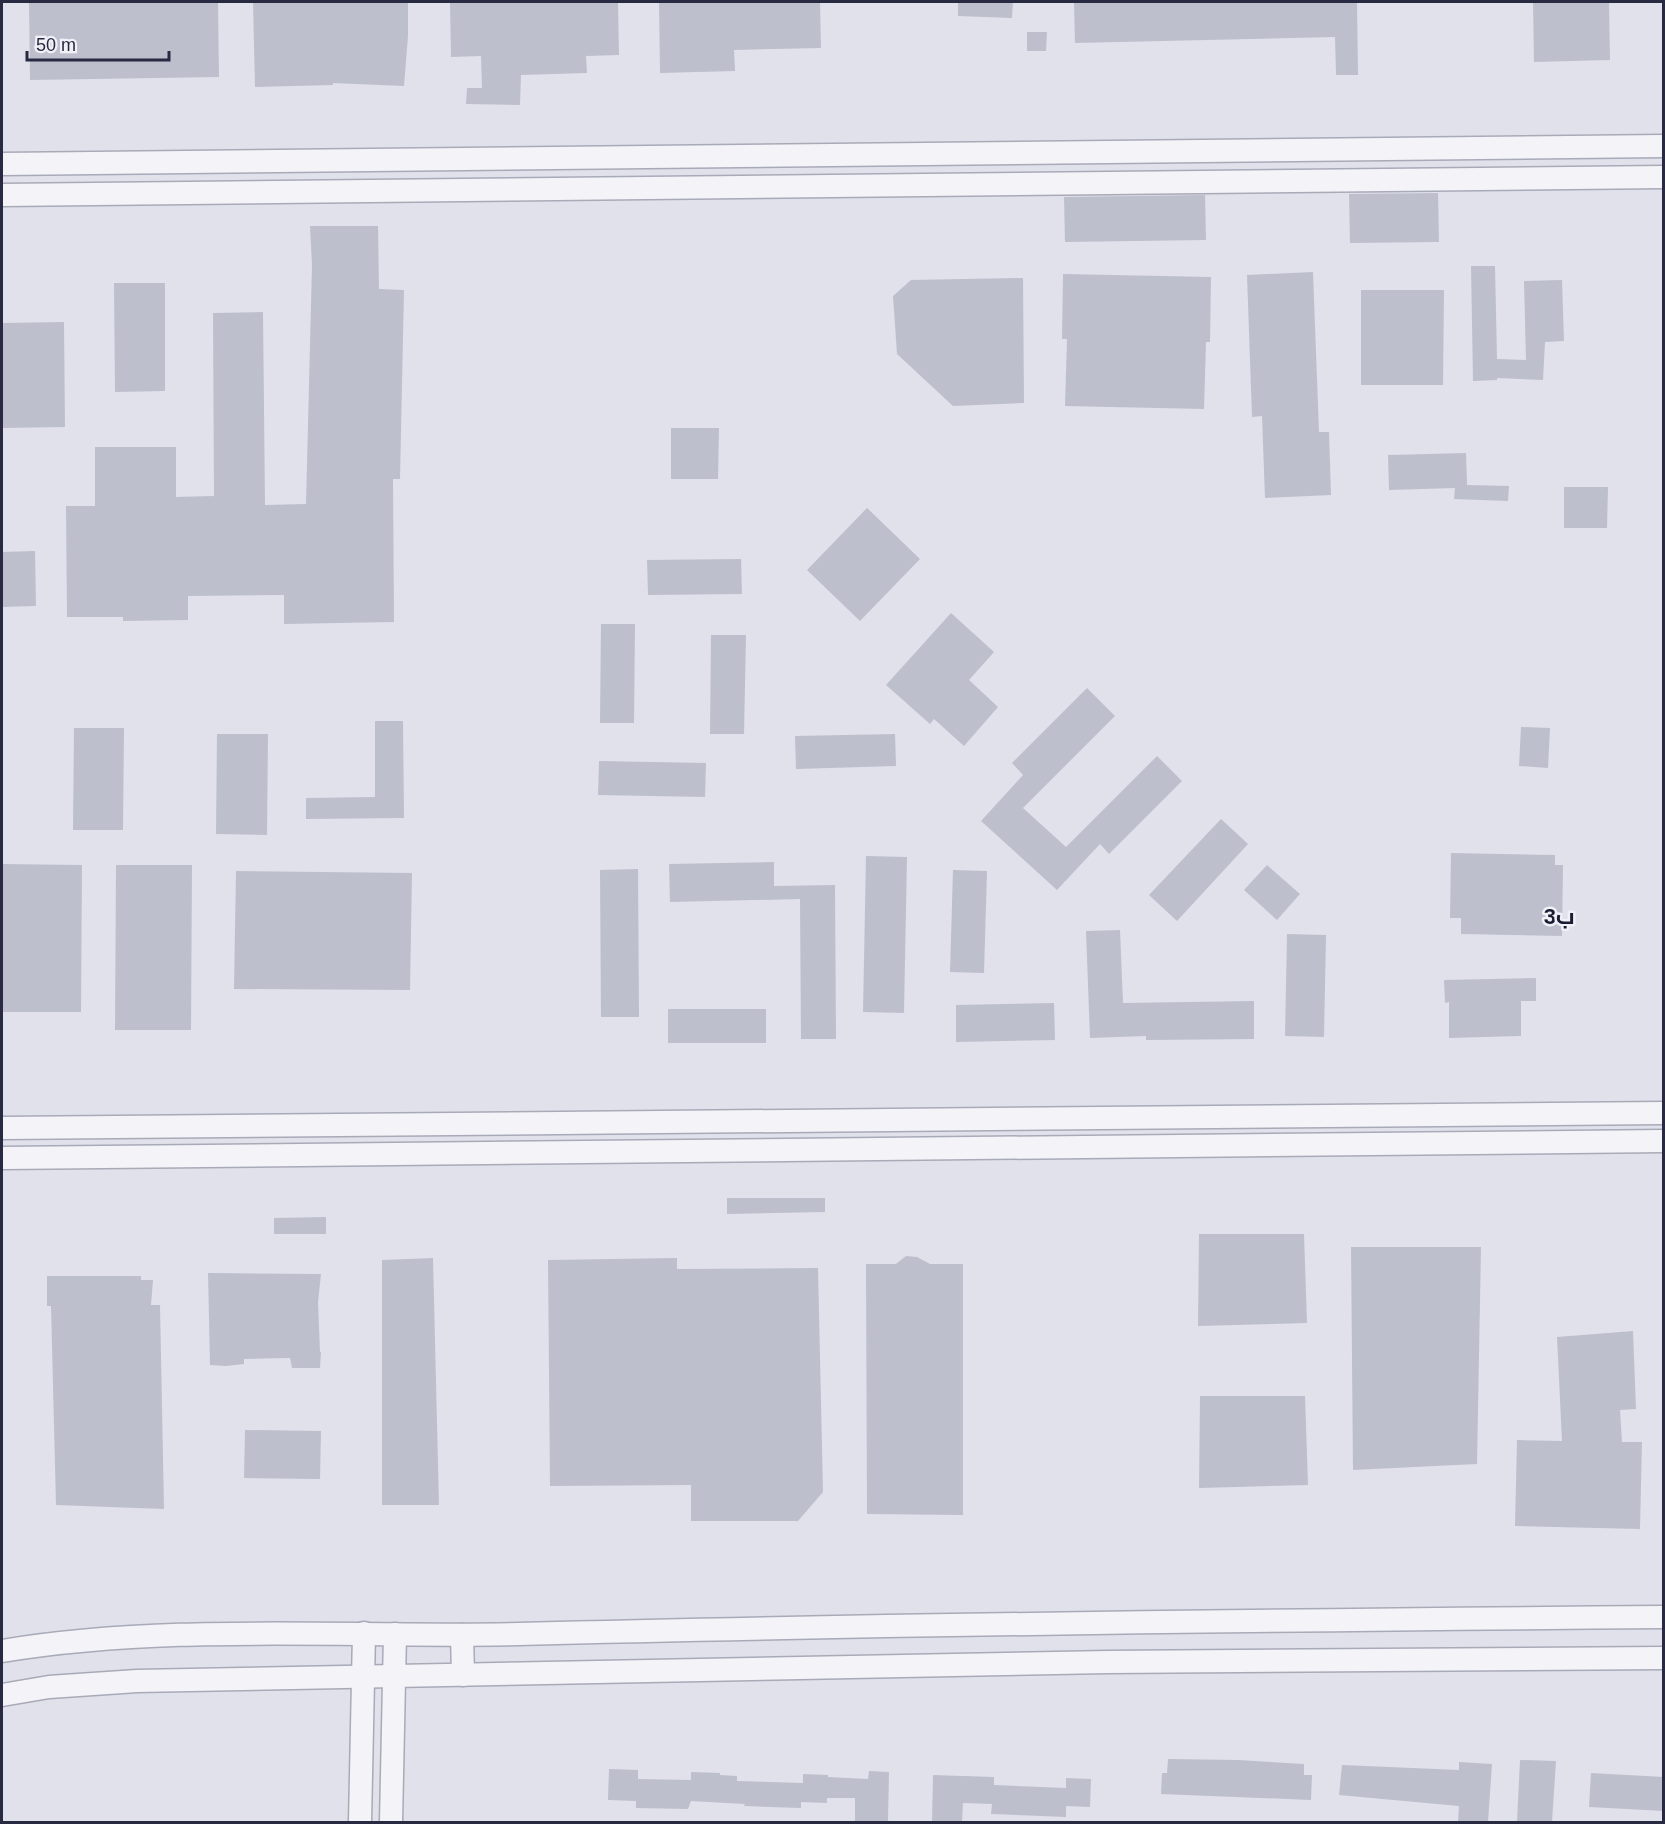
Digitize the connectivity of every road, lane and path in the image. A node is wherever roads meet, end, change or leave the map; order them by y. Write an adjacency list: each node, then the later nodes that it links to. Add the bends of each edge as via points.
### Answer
1 (1664, 146): 2 (street)
2 (2, 164)
3 (1664, 177): 4 (street)
4 (2, 195)
5 (1664, 1113): 6 (street)
6 (2, 1128)
7 (1664, 1141): 8 (street)
8 (2, 1158)
9 (1664, 1617): 12 (street, via 827,1626)
10 (364, 1633): 11 (street); 13 (street, via 138,1636 47,1643); 17 (street)
11 (395, 1634): 12 (street); 16 (street)
12 (462, 1635): 15 (street)
13 (2, 1651)
14 (1664, 1658): 15 (street, via 1108,1662)
15 (463, 1676): 16 (street)
16 (394, 1677): 17 (street); 20 (street)
17 (364, 1678): 18 (street, via 137,1681 49,1687); 19 (street)
18 (2, 1695)
19 (360, 1822)
20 (391, 1822)

